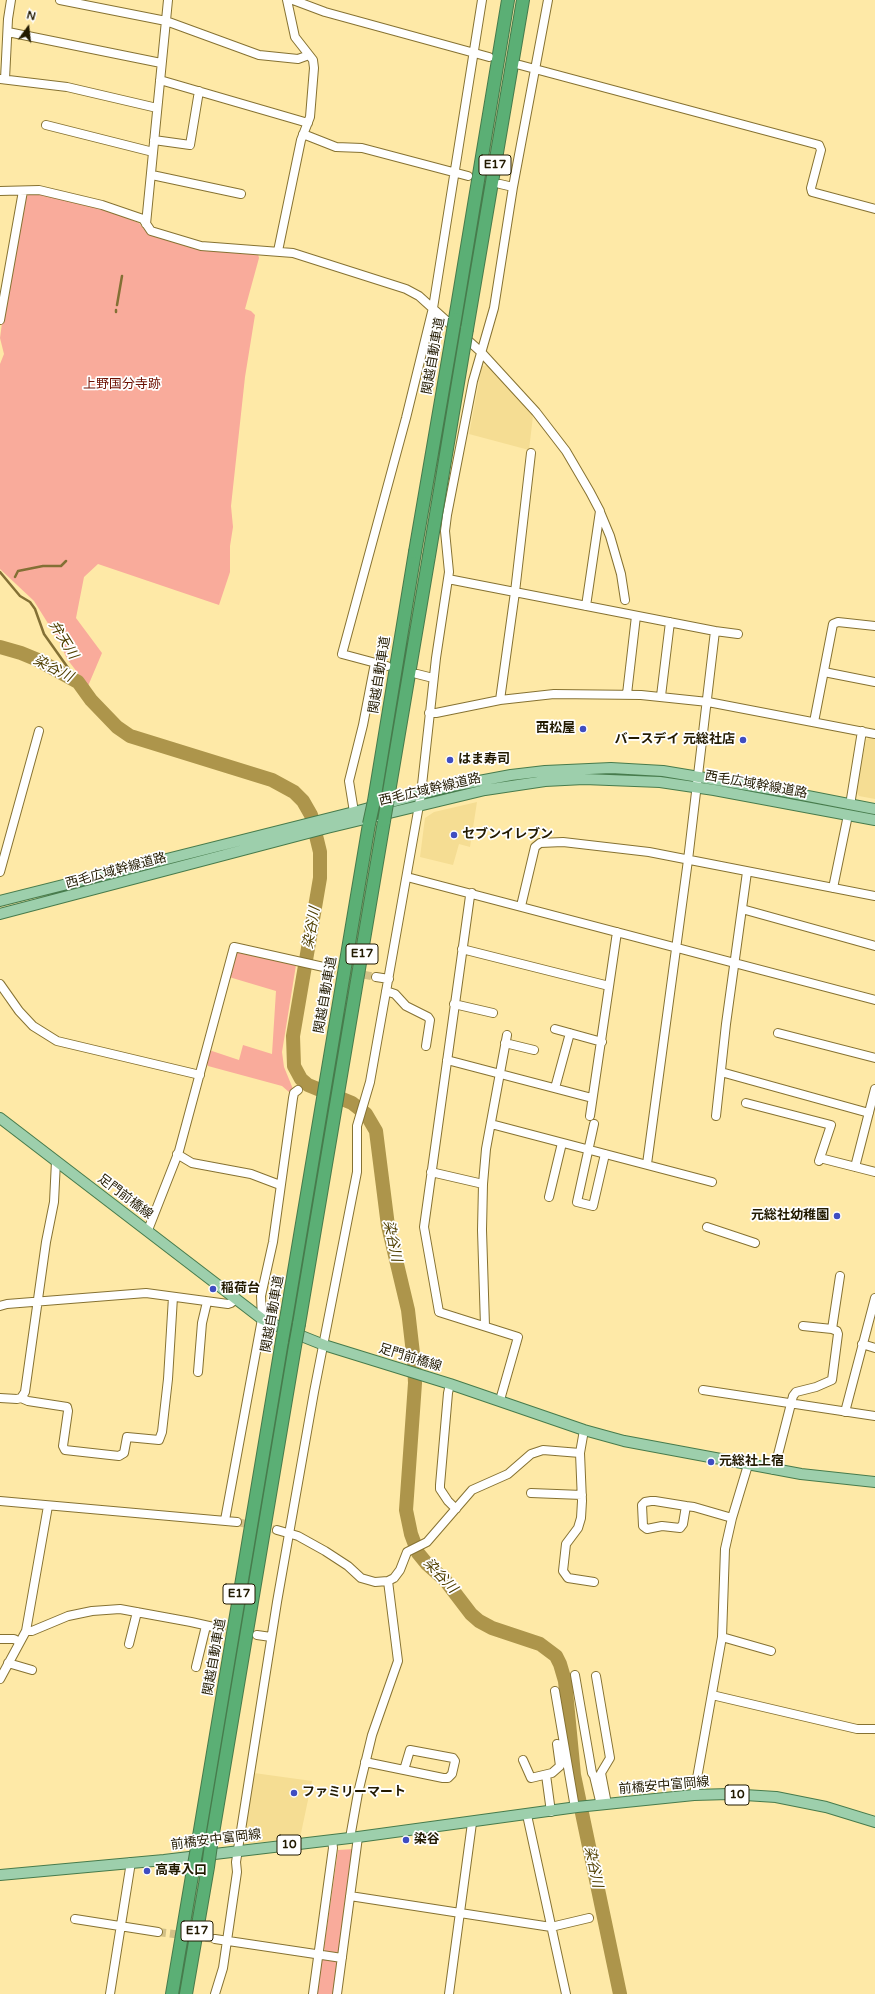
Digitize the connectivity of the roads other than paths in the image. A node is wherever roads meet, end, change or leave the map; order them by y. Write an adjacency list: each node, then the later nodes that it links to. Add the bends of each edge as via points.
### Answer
1 (11, 0): 11 (street)
2 (60, 0): 10 (street)
3 (168, 0): 10 (street)
4 (287, 0): 13 (street, via 294,34)
5 (293, 0): 12 (street, via 325,12)
6 (482, 0): 12 (street)
7 (508, 0): 232 (highway, 関越自動車道 / E17, bridge)
8 (522, 0): 233 (highway, E17, bridge)
9 (548, 0): 17 (street)
10 (166, 21): 13 (street, via 255,54 298,59); 15 (street)
11 (8, 32): 15 (street); 18 (street)
12 (474, 53): 14 (street); 27 (street)
13 (308, 55): 22 (street, via 314,62 314,68)
14 (488, 57)
15 (161, 63): 19 (street)
16 (520, 65): 17 (street)
17 (535, 69): 31 (street); 35 (street, via 819,145 821,150 812,192)
18 (3, 79): 21 (street, via 67,87)
19 (160, 80): 20 (street); 21 (street)
20 (199, 91): 22 (street); 25 (street, via 190,145)
21 (157, 108): 25 (street)
22 (308, 123): 24 (street)
23 (46, 125): 26 (street)
24 (303, 134): 27 (street, via 336,147 362,148); 37 (street)
25 (154, 140): 26 (street)
26 (153, 152): 28 (street)
27 (455, 172): 29 (street); 39 (street)
28 (152, 175): 34 (street); 36 (street)
29 (468, 176)
30 (500, 184): 31 (street)
31 (513, 187): 41 (street, via 494,308)
32 (0, 191): 33 (street)
33 (23, 191): 36 (street, via 39,190 102,205 143,220); 38 (street)
34 (241, 194)
35 (875, 209)
36 (146, 224): 37 (street, via 151,231 201,246)
37 (278, 251): 39 (street, via 300,254 406,289)
38 (4, 270): 40 (street)
39 (433, 308): 41 (street); 53 (street, via 342,654)
40 (0, 320)
41 (481, 352): 43 (street, via 536,412 566,451); 44 (street, via 447,515 445,531)
42 (531, 452): 45 (street)
43 (600, 511): 46 (street, via 621,574); 47 (street)
44 (448, 579): 45 (street); 57 (street)
45 (515, 592): 47 (street); 61 (street)
46 (625, 600)
47 (586, 606): 48 (street)
48 (636, 616): 49 (street); 59 (street)
49 (670, 622): 51 (street); 60 (street)
50 (875, 626): 55 (street, via 835,623 832,626)
51 (715, 631): 52 (street); 62 (street)
52 (738, 634)
53 (375, 663): 54 (street); 74 (street, via 349,781)
54 (387, 666)
55 (824, 672): 58 (street); 64 (street)
56 (417, 674): 57 (street)
57 (433, 678): 63 (street)
58 (875, 682)
59 (626, 694): 60 (street); 61 (street, via 554,694)
60 (662, 696): 62 (street)
61 (500, 700): 63 (street, via 436,713)
62 (708, 702): 64 (street); 68 (street)
63 (429, 712): 70 (street)
64 (814, 722): 66 (street)
65 (39, 731): 80 (street)
66 (862, 731): 67 (street); 71 (street)
67 (875, 734)
68 (699, 776): 69 (street); 70 (main road, 西毛広域幹線道路, via 635,768 584,768 511,775); 71 (main road, 西毛広域幹線道路)
69 (697, 787): 72 (main road, 西毛広域幹線道路, via 616,780 545,781 512,785); 75 (main road, 西毛広域幹線道路); 79 (street)
70 (420, 794): 72 (street); 74 (main road, 西毛広域幹線道路)
71 (850, 805): 73 (main road, 西毛広域幹線道路)
72 (418, 806): 77 (main road, 西毛広域幹線道路); 82 (street)
73 (875, 810)
74 (354, 812): 77 (main road, 西毛広域幹線道路)
75 (848, 815): 76 (main road, 西毛広域幹線道路); 83 (street)
76 (875, 820)
77 (326, 824): 78 (main road, 西毛広域幹線道路)
78 (304, 829): 86 (main road, 西毛広域幹線道路); 89 (main road, 西毛広域幹線道路)
79 (688, 860): 81 (street); 87 (street, via 562,842 540,843 535,847); 92 (street)
80 (0, 872)
81 (747, 872): 83 (street); 88 (street)
82 (407, 877): 84 (street); 97 (street)
83 (833, 888): 85 (street)
84 (472, 894): 87 (street); 93 (street)
85 (875, 896)
86 (0, 901)
87 (521, 906): 90 (street)
88 (742, 909): 91 (street); 94 (street)
89 (0, 914)
90 (617, 932): 92 (street); 99 (street)
91 (875, 946)
92 (676, 947): 94 (street); 131 (street)
93 (462, 949): 99 (street); 102 (street)
94 (735, 963): 101 (street); 112 (street)
95 (328, 968): 114 (street, via 234,947)
96 (376, 977): 97 (street)
97 (389, 979): 100 (street)
98 (0, 984): 114 (street, via 33,1026 57,1041)
99 (609, 986): 107 (street)
100 (386, 991): 108 (street, via 395,994 406,1006 430,1020); 154 (street, via 370,1082 358,1122 357,1172)
101 (875, 1000)
102 (454, 1004): 103 (street); 111 (street)
103 (493, 1013)
104 (556, 1029): 105 (street)
105 (570, 1033): 107 (street); 115 (street)
106 (778, 1033): 110 (street)
107 (602, 1042): 118 (street)
108 (426, 1046)
109 (534, 1050): 113 (street, via 506,1039)
110 (875, 1058)
111 (447, 1060): 113 (street); 133 (street)
112 (721, 1072): 120 (street); 122 (street)
113 (501, 1074): 115 (street); 124 (street)
114 (200, 1075): 128 (street)
115 (555, 1088): 118 (street)
116 (875, 1089): 120 (street)
117 (298, 1090): 137 (street, via 293,1098)
118 (592, 1098): 121 (street)
119 (746, 1103): 132 (street, via 831,1125 820,1160)
120 (869, 1113): 132 (street)
121 (590, 1116)
122 (716, 1116)
123 (0, 1118): 130 (main road, 足門前橋線)
124 (491, 1124): 126 (street); 136 (street)
125 (594, 1124): 127 (street)
126 (562, 1143): 127 (street); 138 (street)
127 (588, 1150): 129 (street); 129 (street, via 577,1202 593,1206)
128 (177, 1154): 137 (street, via 192,1163 250,1174); 140 (street)
129 (605, 1154): 131 (street)
130 (56, 1161): 140 (main road, 足門前橋線); 146 (street, via 54,1202)
131 (647, 1164): 135 (street)
132 (855, 1167): 134 (street)
133 (431, 1172): 136 (street); 150 (street, via 424,1227 439,1312)
134 (875, 1172)
135 (712, 1182)
136 (483, 1184): 150 (street)
137 (280, 1185): 149 (street, via 273,1242 262,1296)
138 (549, 1197)
139 (708, 1227): 141 (street)
140 (148, 1230): 145 (main road, 足門前橋線)
141 (755, 1243)
142 (840, 1276): 152 (street)
143 (173, 1297): 146 (street, via 146,1293); 147 (street); 160 (street, via 168,1379 159,1440 127,1437 124,1453 119,1456 65,1450 63,1446 67,1407)
144 (875, 1298): 153 (street)
145 (236, 1299): 147 (street, via 228,1304); 149 (main road, 足門前橋線)
146 (38, 1301): 148 (street); 160 (street, via 25,1389)
147 (207, 1302): 156 (street, via 202,1323)
148 (0, 1306)
149 (262, 1318): 154 (main road, 足門前橋線); 177 (street)
150 (485, 1326): 161 (street, via 518,1337)
151 (803, 1326): 152 (street)
152 (832, 1329): 162 (street, via 838,1334 832,1380 796,1392)
153 (862, 1344): 155 (street); 163 (street)
154 (324, 1345): 157 (main road, 足門前橋線); 180 (street)
155 (875, 1348)
156 (198, 1372)
157 (450, 1384): 161 (main road, 足門前橋線); 175 (street, via 440,1489)
158 (703, 1390): 162 (street, via 771,1399)
159 (0, 1398): 160 (street)
160 (21, 1398)
161 (500, 1400): 165 (main road, 足門前橋線)
162 (792, 1405): 163 (street); 168 (street)
163 (845, 1412): 164 (street)
164 (875, 1416)
165 (584, 1430): 166 (street); 167 (main road, 足門前橋線, via 641,1445)
166 (580, 1453): 171 (street); 175 (street, via 543,1450 531,1454 508,1474 472,1490)
167 (748, 1465): 168 (main road, 足門前橋線); 176 (street)
168 (774, 1470): 169 (main road, 足門前橋線)
169 (875, 1482)
170 (531, 1493): 171 (street)
171 (582, 1495): 182 (street, via 580,1522 566,1544 563,1571 568,1578)
172 (0, 1501): 173 (street)
173 (48, 1506): 177 (street); 186 (street)
174 (686, 1506): 174 (street, via 652,1501 642,1503 644,1526 647,1529 662,1526 680,1528); 176 (street)
175 (456, 1509): 181 (street, via 427,1542 407,1552 400,1570)
176 (732, 1518): 189 (street, via 724,1555)
177 (225, 1520): 178 (street)
178 (237, 1522)
179 (276, 1530): 180 (street)
180 (290, 1532): 181 (street, via 325,1551 361,1578 375,1582); 188 (street)
181 (388, 1581): 205 (street, via 398,1662)
182 (594, 1582)
183 (137, 1612): 184 (street); 186 (street, via 120,1610 68,1616 32,1631); 192 (street)
184 (206, 1626): 185 (street); 195 (street)
185 (218, 1628)
186 (26, 1631): 191 (street)
187 (257, 1635): 188 (street)
188 (271, 1637): 217 (street)
189 (722, 1637): 193 (street); 201 (street)
190 (0, 1639): 191 (street, via 14,1639)
191 (20, 1642): 194 (street)
192 (129, 1644)
193 (771, 1651)
194 (8, 1663): 196 (street); 199 (street)
195 (196, 1667)
196 (32, 1670)
197 (575, 1675): 209 (street, via 592,1774)
198 (596, 1676): 209 (street, via 610,1758 601,1773)
199 (0, 1679)
200 (555, 1691): 210 (street)
201 (712, 1695): 202 (street, via 857,1729); 208 (street)
202 (875, 1729)
203 (557, 1744): 207 (street, via 560,1766 556,1771)
204 (523, 1760): 207 (street, via 531,1778)
205 (365, 1762): 206 (street); 215 (street)
206 (404, 1770): 206 (street, via 448,1778 452,1774 455,1762 453,1758 410,1750)
207 (546, 1775): 211 (street)
208 (694, 1795): 209 (main road, 前橋安中富岡線 / 10); 213 (main road, 前橋安中富岡線 / 10, via 776,1797 826,1807)
209 (601, 1805): 210 (main road, 10)
210 (576, 1808): 211 (main road, 前橋安中富岡線 / 10)
211 (551, 1812): 212 (main road, 前橋安中富岡線 / 10)
212 (527, 1815): 214 (main road, 前橋安中富岡線 / 10); 225 (street)
213 (875, 1822)
214 (472, 1823): 215 (main road, 前橋安中富岡線 / 10); 221 (street)
215 (354, 1838): 216 (main road, 前橋安中富岡線 / 10); 220 (street)
216 (332, 1840): 217 (main road, 前橋安中富岡線 / 10); 229 (street)
217 (238, 1850): 218 (main road, 前橋安中富岡線 / 10); 228 (street)
218 (131, 1862): 219 (main road, 前橋安中富岡線 / 10); 224 (street)
219 (0, 1875)
220 (350, 1896): 221 (street); 230 (street)
221 (460, 1914): 225 (street); 237 (street)
222 (589, 1918): 225 (street)
223 (76, 1919): 224 (street)
224 (120, 1926): 226 (street); 231 (street)
225 (551, 1927): 238 (street)
226 (158, 1932)
227 (215, 1939): 228 (street)
228 (226, 1941): 229 (street); 234 (street, via 223,1968)
229 (319, 1954): 230 (street); 235 (street)
230 (342, 1958): 236 (street)
231 (110, 1994)
232 (172, 1994)
233 (186, 1994)
234 (215, 1994)
235 (313, 1994)
236 (337, 1994)
237 (449, 1994)
238 (566, 1994)

